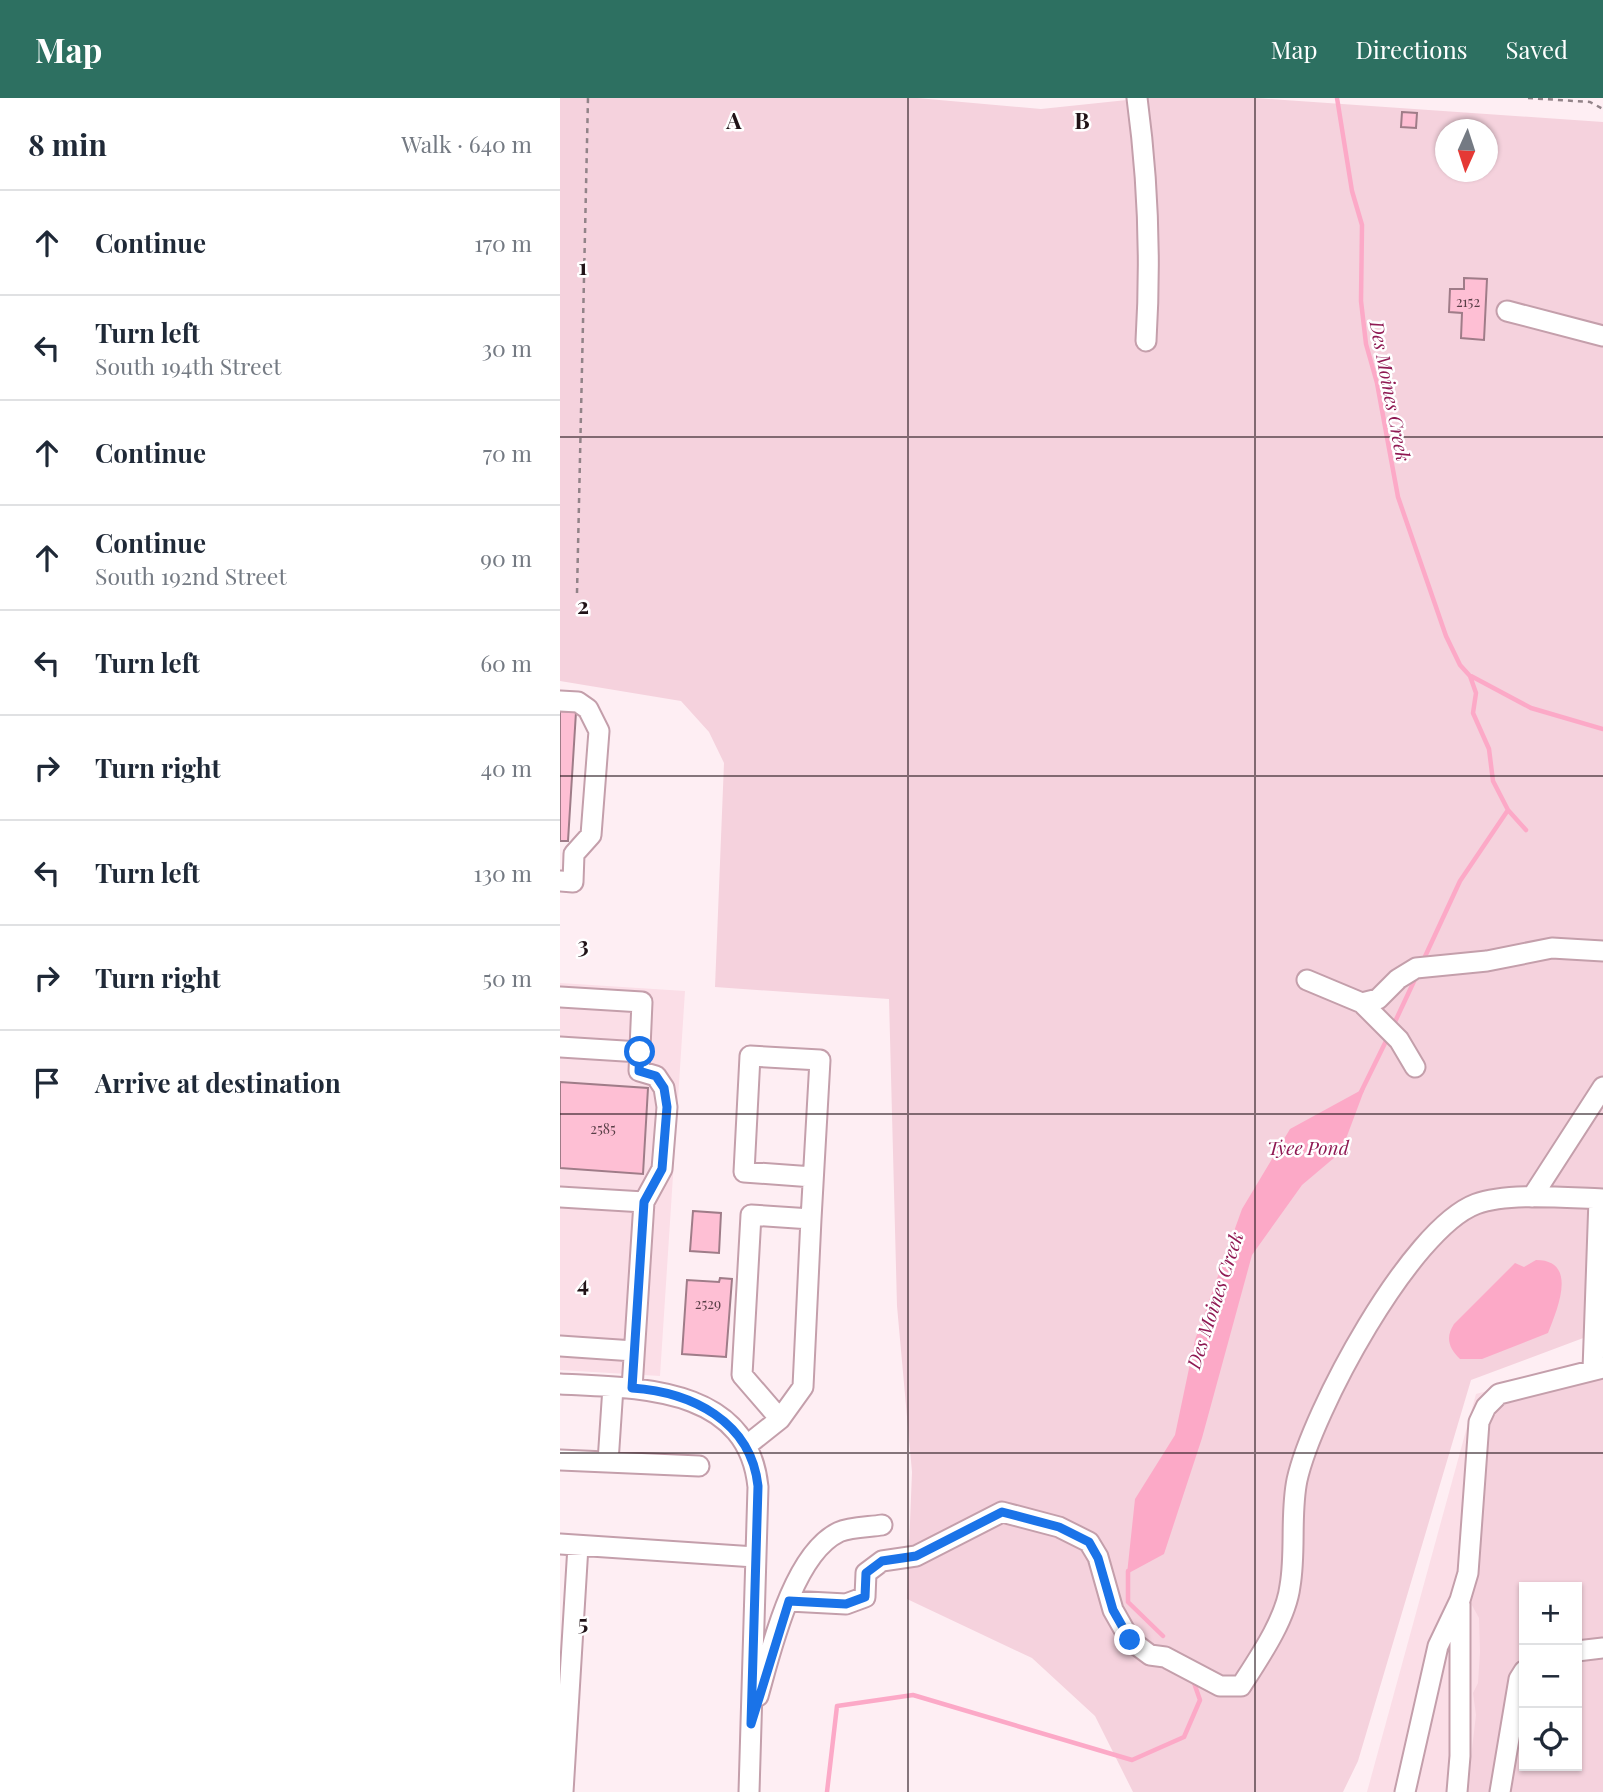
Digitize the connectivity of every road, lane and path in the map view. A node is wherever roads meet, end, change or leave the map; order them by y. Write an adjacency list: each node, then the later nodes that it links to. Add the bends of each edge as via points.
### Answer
1 (588, 98): 8 (path)
2 (1137, 98): 7 (street, via 1149,218)
3 (1528, 98): 4 (path, via 1590,102)
4 (1603, 109)
5 (1507, 311): 6 (street)
6 (1603, 336)
7 (1146, 341)
8 (577, 593)
9 (560, 701): 10 (street, via 578,702 588,709 599,731 592,835 574,854 573,882)
10 (560, 881)
11 (1603, 951): 14 (street, via 1552,948 1416,968 1378,999)
12 (1307, 980): 14 (street)
13 (560, 997): 16 (street, via 642,1002)
14 (1362, 1003): 17 (street, via 1399,1040)
15 (560, 1047): 16 (street)
16 (640, 1052): 23 (street, via 639,1071 656,1076 664,1088 667,1107 662,1169)
17 (1415, 1067)
18 (1603, 1087): 21 (street)
19 (813, 1177): 19 (street, via 820,1060 750,1056 744,1172); 24 (street)
20 (560, 1197): 23 (street)
21 (1532, 1197): 22 (street); 39 (street, via 1477,1204 1447,1220 1385,1294 1325,1405 1297,1480 1290,1589 1266,1646 1241,1686 1220,1686 1165,1657 1150,1655 1130,1640 1113,1610 1089,1542 1059,1527 1002,1512 916,1556 882,1561 866,1573 865,1597 846,1604)
22 (1601, 1199): 27 (street)
23 (644, 1202): 26 (street)
24 (811, 1219): 30 (street, via 803,1387); 30 (street, via 751,1215 741,1375)
25 (560, 1346): 26 (street)
26 (634, 1351): 29 (street)
27 (1598, 1369): 38 (street, via 1499,1394 1486,1407 1479,1422 1468,1573)
28 (560, 1384): 29 (street)
29 (622, 1388): 31 (street, via 666,1393 697,1404 727,1423); 33 (street)
30 (780, 1419): 31 (street)
31 (746, 1446): 37 (street, via 757,1472)
32 (560, 1460): 33 (street)
33 (608, 1462): 34 (street)
34 (699, 1466)
35 (882, 1525): 39 (street, via 839,1532 811,1554)
36 (569, 1545): 37 (street); 44 (street)
37 (755, 1557): 43 (street)
38 (1460, 1600): 46 (street, via 1438,1646); 47 (street)
39 (789, 1601): 43 (street)
40 (1603, 1648): 41 (street)
41 (1582, 1650)
42 (1519, 1679): 48 (street)
43 (751, 1724): 45 (street)
44 (563, 1792)
45 (749, 1792)
46 (1405, 1792)
47 (1457, 1792)
48 (1500, 1792)

